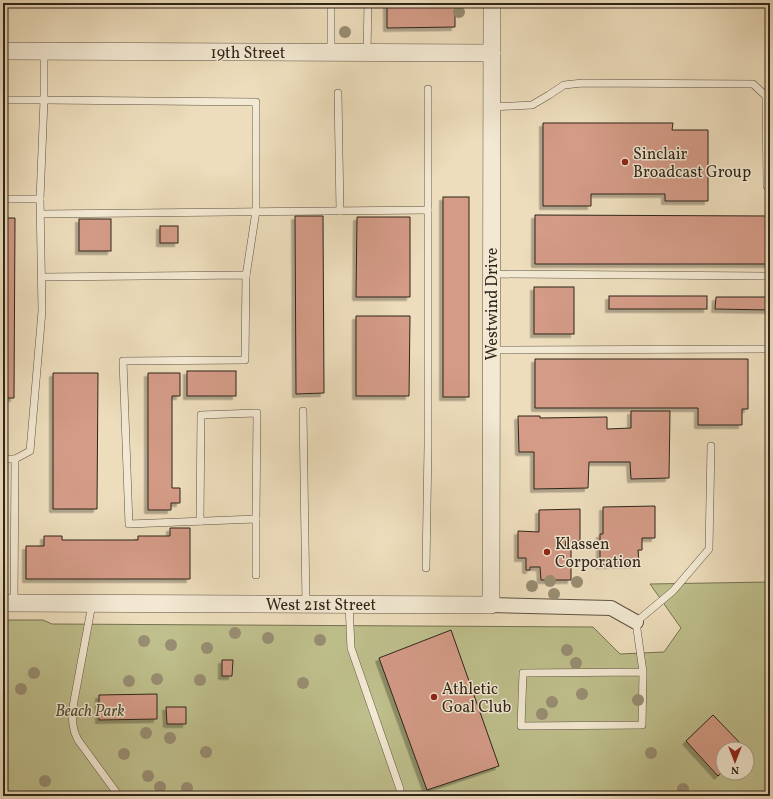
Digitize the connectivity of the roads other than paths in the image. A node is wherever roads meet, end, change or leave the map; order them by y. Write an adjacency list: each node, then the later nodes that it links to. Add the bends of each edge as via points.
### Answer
1 (331, 3): 6 (lane)
2 (368, 3): 7 (lane)
3 (492, 3): 8 (street, Westwind Drive)
4 (3, 51): 5 (street, 19th Street)
5 (44, 51): 6 (street, 19th Street); 12 (lane)
6 (331, 52): 7 (street, 19th Street)
7 (367, 52): 8 (street, 19th Street)
8 (492, 53): 13 (street, Westwind Drive)
9 (428, 89): 17 (lane)
10 (338, 93): 18 (lane)
11 (3, 100): 12 (lane)
12 (44, 100): 16 (lane); 19 (lane, via 256,102)
13 (492, 107): 14 (lane, via 532,105 564,85 583,83 753,84 766,96); 21 (street, Westwind Drive)
14 (767, 186)
15 (3, 199): 16 (lane)
16 (40, 199): 20 (lane)
17 (428, 210): 18 (lane); 33 (lane)
18 (340, 211): 19 (lane)
19 (256, 212): 20 (lane); 23 (lane)
20 (41, 214): 22 (lane)
21 (492, 274): 24 (lane); 26 (street, Westwind Drive)
22 (42, 276): 23 (lane); 30 (lane, via 42,311 30,450)
23 (246, 276): 32 (lane, via 245,360 123,361 129,524)
24 (770, 276)
25 (770, 349): 26 (lane)
26 (491, 350): 39 (street, Westwind Drive)
27 (303, 411): 37 (lane)
28 (710, 446): 40 (lane, via 709,549 673,591)
29 (3, 459): 30 (lane)
30 (15, 459): 35 (lane)
31 (256, 519): 32 (lane); 32 (lane, via 257,413 201,415); 34 (lane)
32 (200, 521)
33 (426, 568)
34 (256, 575)
35 (8, 603): 36 (street, West 21st Street)
36 (92, 604): 37 (street, West 21st Street); 43 (lane, via 74,700 72,727 78,740)
37 (306, 604): 38 (street, West 21st Street)
38 (349, 604): 39 (street, West 21st Street); 42 (lane, via 351,648)
39 (491, 605): 40 (street, West 21st Street, via 611,608)
40 (636, 622): 41 (lane)
41 (643, 672): 41 (lane, via 642,725 522,726 523,673)
42 (400, 789)
43 (119, 796)

